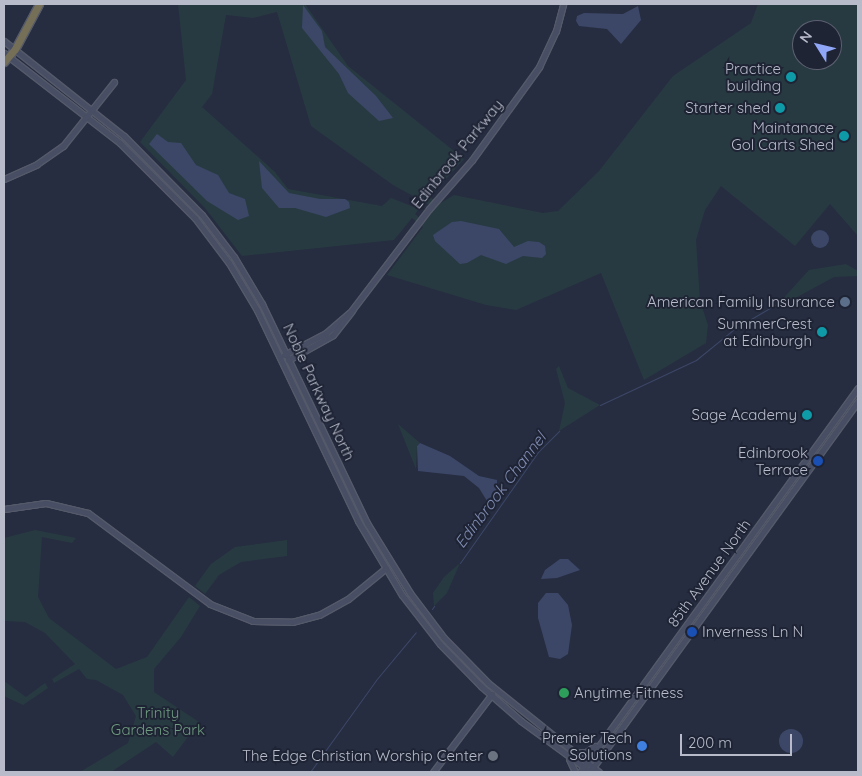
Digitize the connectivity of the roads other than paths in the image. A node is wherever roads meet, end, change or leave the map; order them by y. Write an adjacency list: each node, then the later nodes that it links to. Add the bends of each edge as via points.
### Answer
1 (39, 4): 4 (highway)
2 (44, 4): 4 (highway)
3 (563, 4): 12 (main road, Edinbrook Parkway, via 550,45 532,78 472,160 429,209)
4 (31, 20): 6 (highway)
5 (4, 41): 6 (main road, Noble Parkway North)
6 (15, 50): 7 (highway); 9 (main road, Noble Parkway North)
7 (6, 58): 10 (main road, Noble Parkway North)
8 (114, 82): 9 (main road)
9 (94, 110): 10 (main road); 13 (main road, Noble Parkway North, via 168,177 213,229 253,288)
10 (89, 117): 11 (main road, via 51,156); 14 (main road, Noble Parkway North, via 160,180 206,231 250,297)
11 (4, 179)
12 (352, 310): 13 (main road, Edinbrook Parkway, via 326,332); 15 (main road, Edinbrook Parkway, via 333,336)
13 (287, 353): 14 (main road, Edinbrook Parkway); 15 (main road, Noble Parkway North)
14 (280, 356): 16 (main road, Noble Parkway North)
15 (290, 360): 16 (main road, Edinbrook Parkway); 20 (main road, Noble Parkway North, via 356,500)
16 (283, 363): 21 (main road, Noble Parkway North, via 358,522)
17 (858, 388): 24 (main road, 85th Avenue North)
18 (858, 401): 28 (main road, 85th Avenue North)
19 (4, 509): 21 (main road, via 46,503 88,513 202,598 226,612 253,620 292,622 319,615 348,599)
20 (391, 565): 21 (main road); 22 (main road, Noble Parkway North, via 435,627)
21 (385, 569): 23 (main road, Noble Parkway North, via 432,634)
22 (495, 690): 23 (main road); 26 (main road, Noble Parkway North)
23 (491, 696): 25 (main road, Noble Parkway North); 29 (main road)
24 (624, 711): 26 (main road, via 593,749); 27 (main road, 85th Avenue North)
25 (554, 745): 27 (main road, Noble Parkway North); 30 (main road, via 572,762)
26 (573, 752): 27 (main road, Noble Parkway North)
27 (586, 765): 28 (main road, Noble Parkway North); 31 (main road, 85th Avenue North)
28 (591, 771): 32 (main road, Noble Parkway North)
29 (433, 772)
30 (575, 772)
31 (580, 772)
32 (599, 772)

